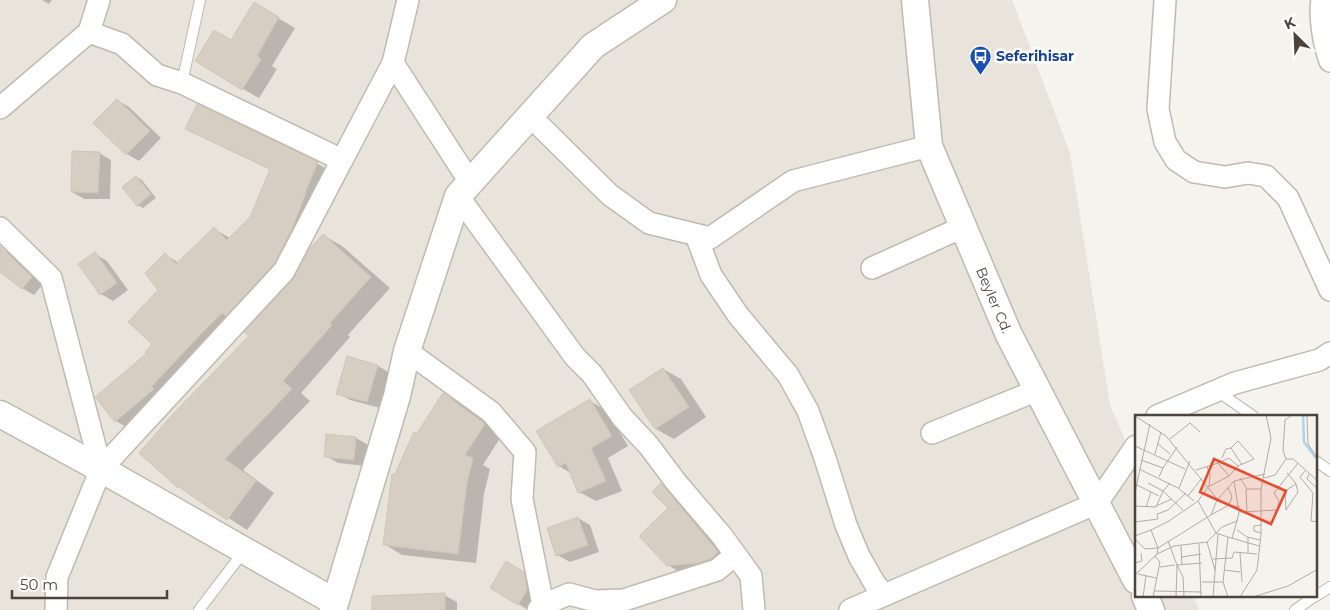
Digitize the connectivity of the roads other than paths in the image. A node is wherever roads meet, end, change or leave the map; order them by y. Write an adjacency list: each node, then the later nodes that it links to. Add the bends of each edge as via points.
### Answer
1 (98, 0): 8 (street)
2 (200, 0): 11 (lane)
3 (408, 0): 10 (street)
4 (663, 0): 13 (street, via 593,46)
5 (915, 0): 14 (street, Beyler Cd.)
6 (1165, 0): 21 (street, via 1158,109 1165,142 1176,160 1194,172 1266,176 1288,198)
7 (1322, 0): 9 (street, via 1320,8)
8 (89, 32): 11 (street, via 122,44 157,75); 12 (street)
9 (1330, 61)
10 (393, 62): 15 (street); 16 (street)
11 (182, 83): 15 (street)
12 (0, 108)
13 (530, 116): 16 (street); 19 (street, via 610,195 648,222)
14 (929, 146): 18 (street, Beyler Cd.); 19 (street, via 793,182 710,238)
15 (342, 160): 32 (street, via 284,271)
16 (464, 189): 22 (street); 36 (street, via 575,357 592,374 622,417 649,446)
17 (0, 228): 32 (street, via 51,278)
18 (963, 228): 20 (street); 24 (street, Beyler Cd., via 1009,335)
19 (696, 235): 39 (street, via 711,275 738,315 788,375 808,411 846,525 859,556)
20 (872, 268)
21 (1330, 290)
22 (407, 351): 43 (street, via 397,396); 44 (street, via 491,412 525,452 522,498)
23 (1330, 353): 25 (street, via 1319,360)
24 (1038, 390): 29 (street); 34 (street, Beyler Cd.)
25 (1216, 390): 27 (street); 28 (lane)
26 (0, 414): 32 (street)
27 (1159, 415)
28 (1252, 415)
29 (932, 433)
30 (1135, 447): 34 (street)
31 (1318, 462): 33 (lane)
32 (102, 470): 35 (street); 45 (street, via 57,577)
33 (1330, 471)
34 (1097, 503): 37 (street, Beyler Cd.); 39 (street)
35 (244, 550): 43 (street); 46 (lane)
36 (735, 555): 44 (street, via 717,570 624,600 595,601 568,594); 47 (street, via 751,576)
37 (1135, 578)
38 (1330, 587): 40 (lane)
39 (885, 595): 48 (street)
40 (1318, 595)
41 (1146, 598): 49 (street)
42 (1313, 598): 50 (lane)
43 (334, 606)
44 (541, 607)
45 (56, 610)
46 (199, 610)
47 (754, 610)
48 (850, 610)
49 (1151, 610)
50 (1294, 610)

